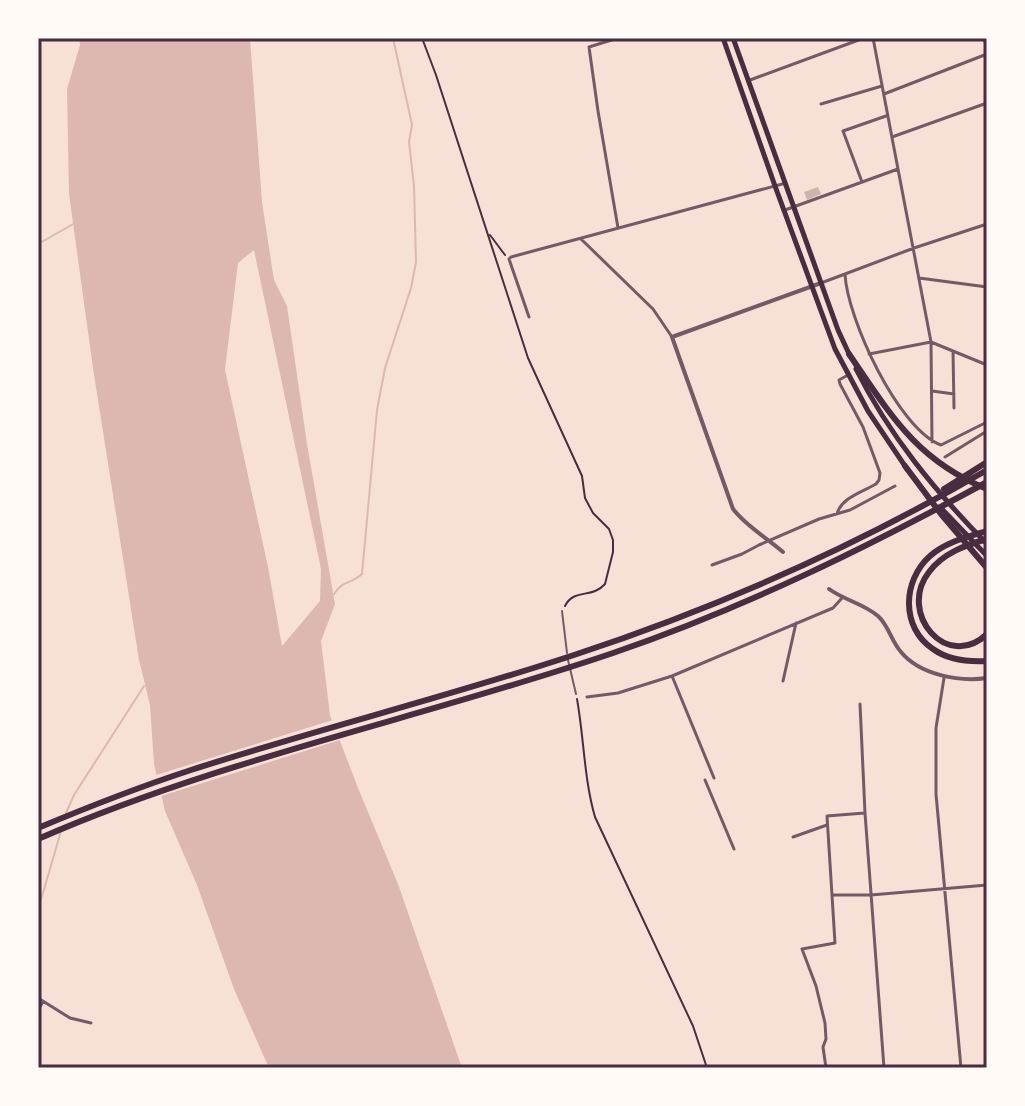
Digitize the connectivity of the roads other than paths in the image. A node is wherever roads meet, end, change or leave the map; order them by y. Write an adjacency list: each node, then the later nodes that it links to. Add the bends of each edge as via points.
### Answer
1 (618, 38): 22 (street, via 589,47)
2 (723, 38): 18 (highway)
3 (733, 38): 8 (highway)
4 (864, 38): 8 (street)
5 (873, 38): 9 (street)
6 (984, 38): 7 (street)
7 (987, 52): 10 (street)
8 (750, 80): 17 (highway)
9 (882, 86): 10 (street); 12 (street)
10 (884, 94): 13 (street)
11 (987, 103): 14 (street)
12 (821, 104)
13 (888, 115): 14 (street); 16 (street, via 843,131)
14 (892, 137): 15 (street)
15 (898, 169): 16 (street); 24 (street)
16 (862, 182): 19 (street)
17 (786, 183): 18 (street); 19 (highway)
18 (775, 186): 20 (highway); 22 (street)
19 (794, 206): 20 (street); 27 (highway)
20 (784, 210): 28 (highway)
21 (987, 224): 24 (street)
22 (618, 228): 23 (street)
23 (581, 239): 30 (street, via 509,259); 31 (street, via 653,309)
24 (914, 248): 25 (street); 26 (street)
25 (845, 274): 27 (street); 35 (street, via 854,319)
26 (919, 278): 29 (street); 32 (street)
27 (821, 283): 28 (street); 34 (highway)
28 (812, 286): 31 (street); 37 (highway)
29 (987, 287)
30 (529, 317)
31 (672, 337): 53 (street, via 733,509)
32 (931, 342): 33 (street); 35 (street); 38 (street)
33 (953, 351): 36 (street); 39 (street)
34 (849, 354): 50 (highway, via 913,442 940,465); 54 (highway, via 902,446)
35 (869, 354): 43 (street, via 898,405)
36 (987, 365)
37 (848, 375): 46 (highway); 51 (street, via 840,384 880,473 876,484 842,503)
38 (932, 391): 39 (street); 43 (street)
39 (954, 394): 40 (street)
40 (954, 408)
41 (987, 422): 43 (street, via 941,445)
42 (987, 431): 44 (street)
43 (932, 442)
44 (945, 457)
45 (987, 462): 47 (highway)
46 (905, 466): 56 (highway); 58 (highway)
47 (983, 470): 76 (highway, via 894,520 732,597 575,654 201,767)
48 (987, 482): 78 (highway, via 823,567 649,640 240,765)
49 (895, 486): 51 (street)
50 (987, 489)
51 (837, 514): 53 (street)
52 (987, 531): 64 (highway, via 930,557 916,574 909,596 911,620 932,649 955,659)
53 (770, 540): 55 (street); 57 (street)
54 (987, 542): 63 (highway, via 952,552 929,571 918,605 923,623 948,644 976,642)
55 (783, 552)
56 (987, 556)
57 (712, 565)
58 (987, 568)
59 (829, 589): 60 (street)
60 (842, 598): 62 (street, via 833,608); 65 (street, via 880,618 911,663)
61 (562, 611): 69 (lane)
62 (796, 623): 66 (street); 68 (street)
63 (987, 634)
64 (987, 661)
65 (945, 675): 67 (street); 81 (street, via 936,728)
66 (672, 676): 70 (street); 72 (street)
67 (987, 678)
68 (783, 681)
69 (576, 694)
70 (587, 697)
71 (860, 704): 74 (street)
72 (714, 778)
73 (705, 780): 79 (street)
74 (865, 813): 75 (street, via 827,816); 83 (street)
75 (827, 825): 77 (street); 82 (street)
76 (38, 828)
77 (793, 837)
78 (38, 839)
79 (734, 849)
80 (987, 885): 81 (street)
81 (945, 889): 83 (street); 90 (street)
82 (833, 895): 83 (street); 88 (street, via 835,943 802,949 825,1023)
83 (871, 895): 89 (street)
84 (38, 998): 85 (street)
85 (43, 1002): 86 (street); 87 (street)
86 (38, 1010)
87 (91, 1023)
88 (826, 1068)
89 (884, 1068)
90 (961, 1068)

